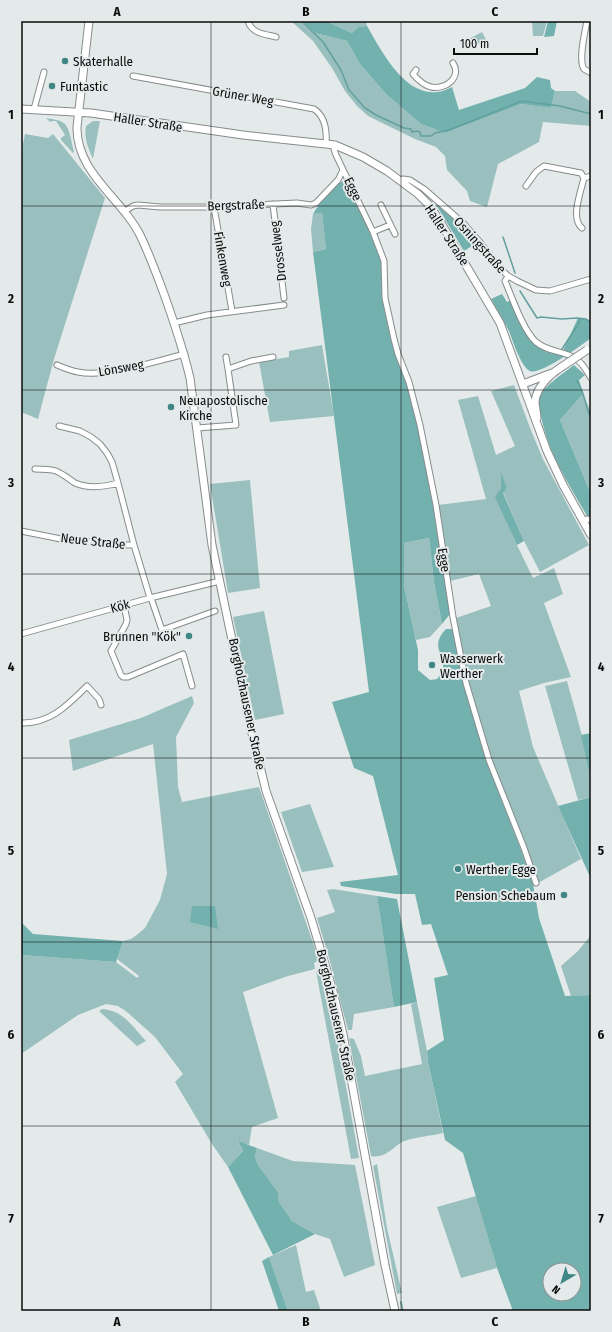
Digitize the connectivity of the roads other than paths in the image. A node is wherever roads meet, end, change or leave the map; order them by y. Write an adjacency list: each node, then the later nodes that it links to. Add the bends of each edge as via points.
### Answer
1 (89, 21): 14 (main road, Borgholzhausener Straße)
2 (248, 21): 6 (street, via 258,33)
3 (587, 21): 4 (street)
4 (584, 34): 5 (street); 10 (street, via 582,66)
5 (591, 34)
6 (276, 37)
7 (453, 63): 8 (street, via 456,70 454,79 440,87 432,87 421,82 412,74)
8 (416, 70)
9 (44, 72): 13 (street)
10 (591, 73)
11 (134, 76): 15 (street, Grüner Weg, via 314,109 320,114 326,126)
12 (21, 109): 13 (main road, Haller Straße)
13 (34, 109): 14 (main road, Haller Straße)
14 (78, 112): 15 (main road, Haller Straße); 27 (main road, Borgholzhausener Straße, via 77,135 84,160)
15 (326, 144): 16 (main road, Haller Straße)
16 (335, 145): 17 (street, Egge, via 336,155); 22 (main road, Haller Straße, via 380,166)
17 (344, 170): 20 (street, Bergstraße); 21 (street, Egge)
18 (591, 176): 19 (street)
19 (584, 178): 23 (street, via 581,173 544,166); 29 (street, via 576,216 578,225)
20 (338, 180): 21 (street); 24 (street, Bergstraße, via 314,205)
21 (350, 181): 30 (street, Egge)
22 (401, 181): 32 (street, Osningstraße, via 405,179 417,184 464,224); 46 (main road, Haller Straße, via 429,205 461,256 500,323)
23 (526, 186)
24 (273, 204): 26 (street, Bergstraße); 34 (street, Drosselweg)
25 (381, 205): 28 (street, Egge)
26 (214, 207): 27 (street, Bergstraße, via 138,205); 36 (street, Finkenweg)
27 (125, 212): 37 (main road, Borgholzhausener Straße, via 141,237)
28 (390, 225): 30 (street); 31 (street, Egge)
29 (582, 228)
30 (373, 232): 67 (street, Egge, via 384,261 385,298 398,354 409,382 436,505 466,683 489,760)
31 (395, 234)
32 (508, 276): 33 (street, Osningstraße, via 536,290 550,291); 45 (street, via 505,281 531,336 547,349 576,359)
33 (591, 279)
34 (284, 298)
35 (284, 305): 36 (street)
36 (232, 311): 37 (street)
37 (174, 323): 39 (main road, Borgholzhausener Straße)
38 (589, 349): 44 (main road, bridge)
39 (184, 354): 42 (street, Lönsweg, via 118,370 94,373 78,372); 50 (main road, Borgholzhausener Straße)
40 (226, 357): 43 (street)
41 (274, 358): 43 (street, via 251,361)
42 (57, 365)
43 (228, 369): 50 (street, via 236,425)
44 (557, 370): 46 (main road); 47 (main road)
45 (591, 378)
46 (522, 384): 48 (main road, Haller Straße)
47 (540, 387): 48 (main road); 51 (main road, via 535,402)
48 (525, 392): 51 (main road, Haller Straße)
49 (59, 426): 53 (street, via 80,431 100,444 112,462)
50 (197, 428): 59 (main road, Borgholzhausener Straße, via 209,525)
51 (538, 428): 55 (main road, Haller Straße, via 563,485)
52 (34, 469): 53 (street, via 57,471 76,483 98,488)
53 (118, 483): 58 (street)
54 (591, 520): 55 (street)
55 (583, 521): 57 (main road, Haller Straße)
56 (21, 531): 58 (street, Neue Straße, via 66,540)
57 (591, 536)
58 (134, 545): 60 (street, Neue Straße)
59 (220, 581): 60 (street, Kök); 68 (main road, Borgholzhausener Straße, via 266,791 333,991)
60 (151, 598): 61 (street, Kök); 62 (street, Neue Straße, via 162,630)
61 (124, 606): 63 (street, Kök); 64 (street, via 126,624 111,651 121,675 128,677 184,654)
62 (215, 611)
63 (21, 634)
64 (192, 686)
65 (101, 705): 66 (street, via 100,699 87,686 59,712 46,719)
66 (21, 723)
67 (536, 883)
68 (395, 1311)

